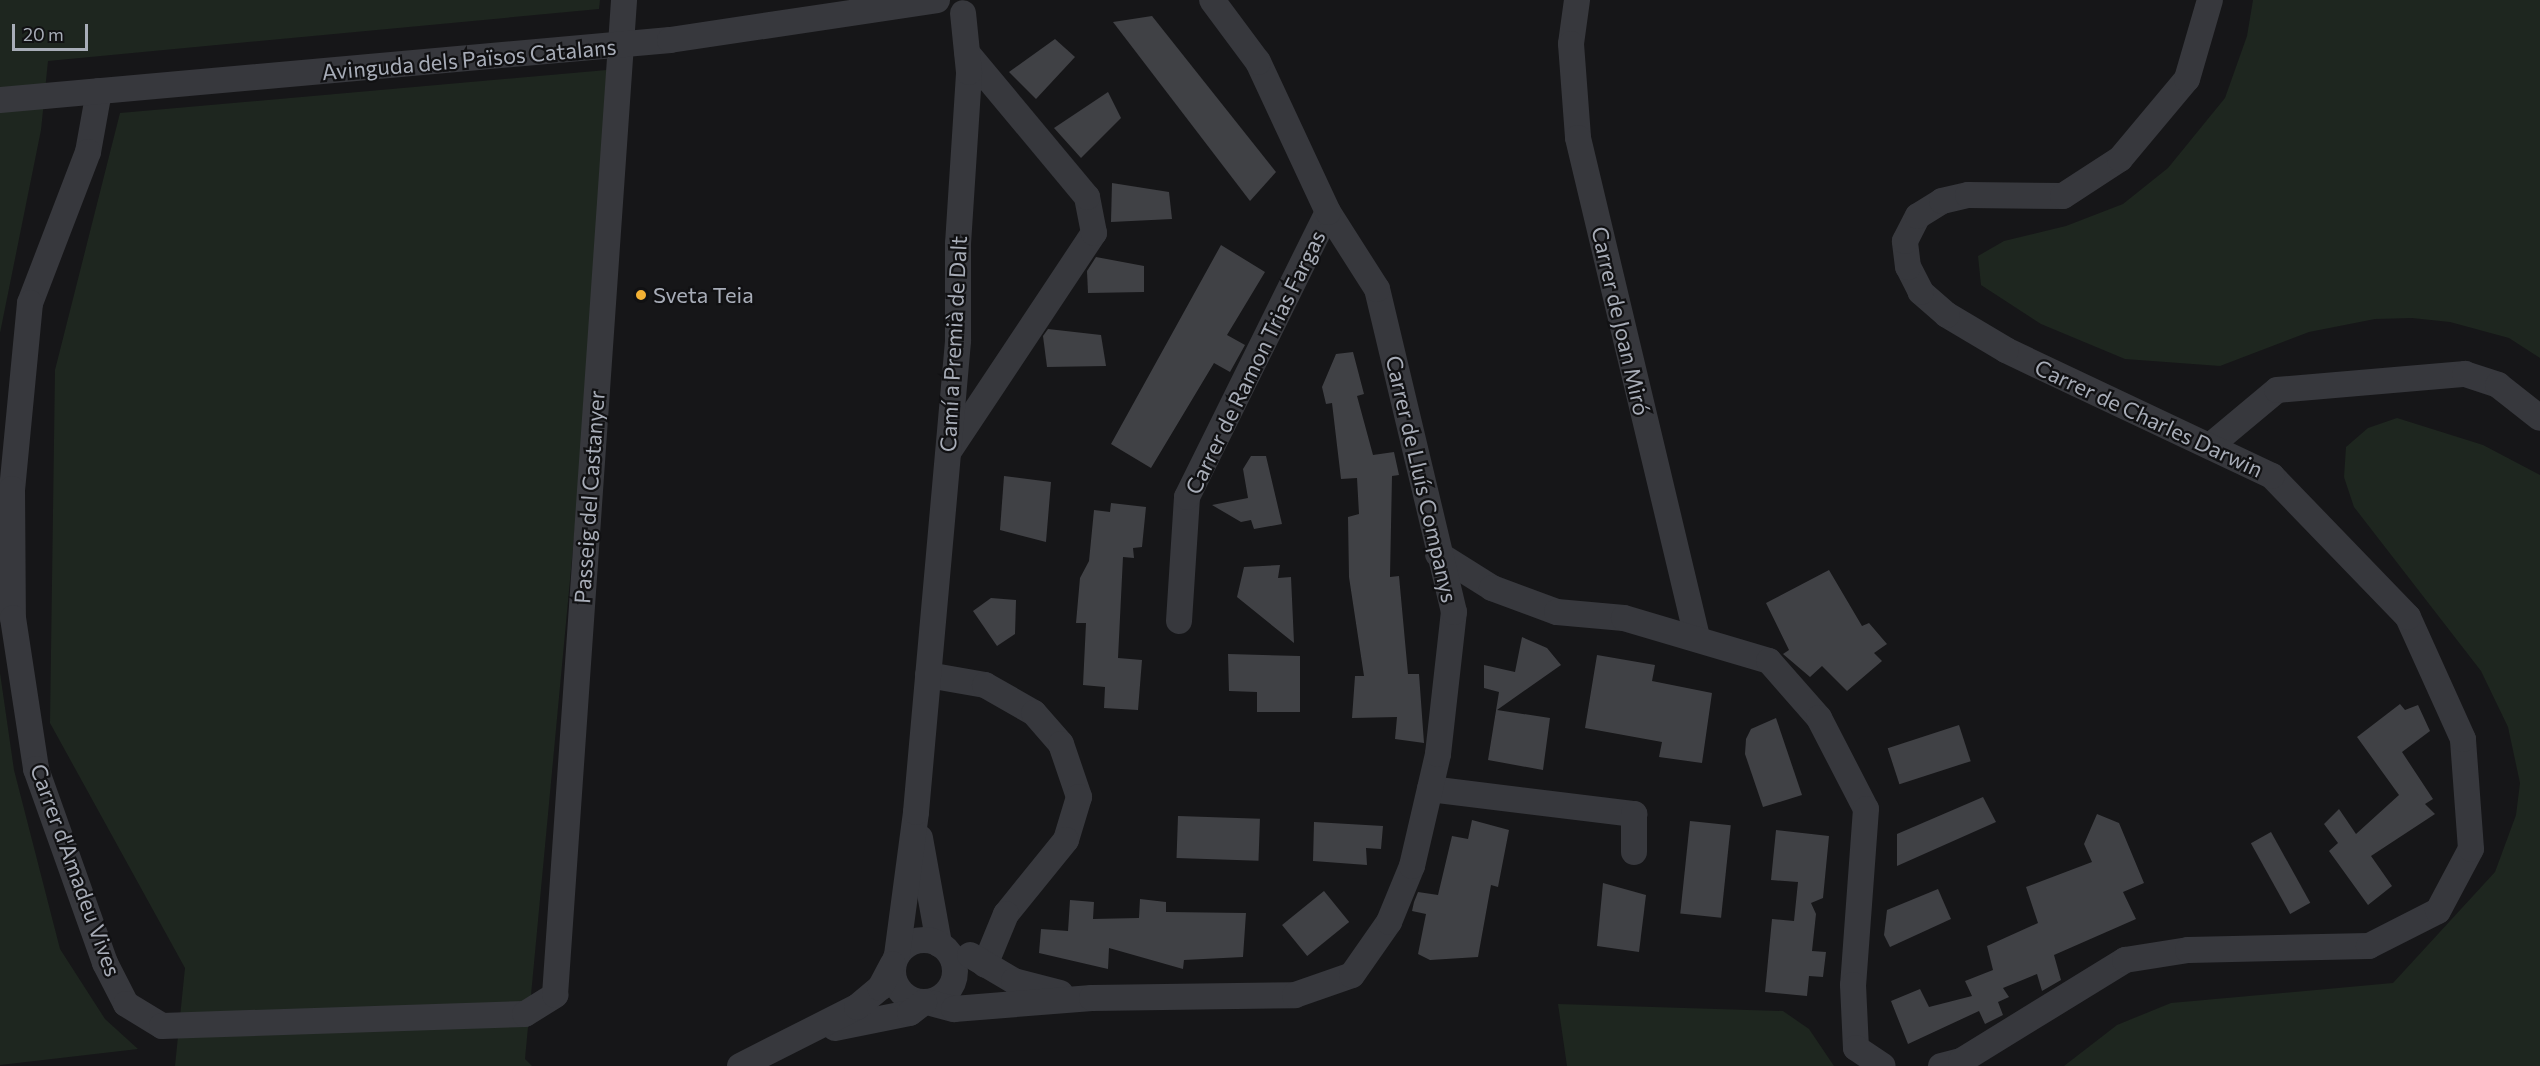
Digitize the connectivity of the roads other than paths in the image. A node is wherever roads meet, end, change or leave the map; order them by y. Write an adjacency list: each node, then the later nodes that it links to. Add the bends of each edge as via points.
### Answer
1 (624, 0): 7 (street, Passeig del Castanyer)
2 (937, 0): 7 (street, Avinguda dels Països Catalans)
3 (1212, 0): 11 (street, Carrer de Lluís Companys, via 1258,62)
4 (1577, 0): 17 (street, Carrer de Joan Miró, via 1571,44 1578,138)
5 (2210, 0): 13 (street, Carrer de Charles Darwin, via 2187,79 2120,159 2063,196 1968,195 1942,201 1918,216 1905,241 1908,267 1921,292 1947,315 2006,350)
6 (961, 4): 8 (street, Camí a Premià de Dalt)
7 (620, 45): 9 (street, Avinguda dels Països Catalans); 25 (street, Passeig del Castanyer)
8 (967, 53): 14 (street, Camí a Premià de Dalt, via 958,340); 14 (street, via 1087,197 1094,233)
9 (99, 91): 10 (street, Avinguda dels Països Catalans); 25 (street, Carrer d'Amadeu Vives, via 88,152 30,303 12,489 13,618 36,769 105,963 126,1004 162,1026 525,1014)
10 (0, 100)
11 (1328, 212): 15 (street, Carrer de Lluís Companys, via 1377,289); 16 (street, Carrer de Ramon Trias Fargas, via 1187,497)
12 (2540, 418): 13 (street, via 2499,385 2453,375 2277,390)
13 (2210, 446): 31 (street, Carrer de Charles Darwin, via 2272,476 2408,617 2463,740 2471,849 2438,910 2369,946 2188,950 2125,960 1961,1061)
14 (948, 453): 18 (street, Camí a Premià de Dalt)
15 (1438, 554): 17 (street, via 1492,588 1557,612 1624,618); 19 (street, Carrer de Lluís Companys, via 1454,612)
16 (1179, 621)
17 (1697, 637): 30 (street, via 1769,661 1819,718 1866,809 1853,985 1856,1048)
18 (928, 675): 20 (street, Camí a Premià de Dalt); 24 (street, via 985,686 1034,712 1061,744 1078,797 1066,840 1006,914)
19 (1430, 789): 21 (street, via 1634,814); 26 (street, Carrer de Lluís Companys, via 1412,866 1389,922 1352,975 1295,995)
20 (916, 812): 22 (street, Camí a Premià de Dalt); 23 (street, Camí a Premià de Dalt)
21 (1634, 852)
22 (941, 945): 23 (street, via 913,941); 24 (street, via 959,947); 27 (street, via 955,964 953,985)
23 (895, 959): 27 (street, via 900,992); 28 (street, Camí a Premià de Dalt, via 880,988 857,1007)
24 (985, 965): 26 (street, via 1041,990)
25 (555, 995)
26 (1092, 998): 27 (street, via 954,1009)
27 (926, 1002): 28 (street, Camí a Premià de Dalt, via 910,1013)
28 (803, 1035): 29 (street, Camí a Premià de Dalt)
29 (740, 1066)
30 (1883, 1066)
31 (1941, 1066)

